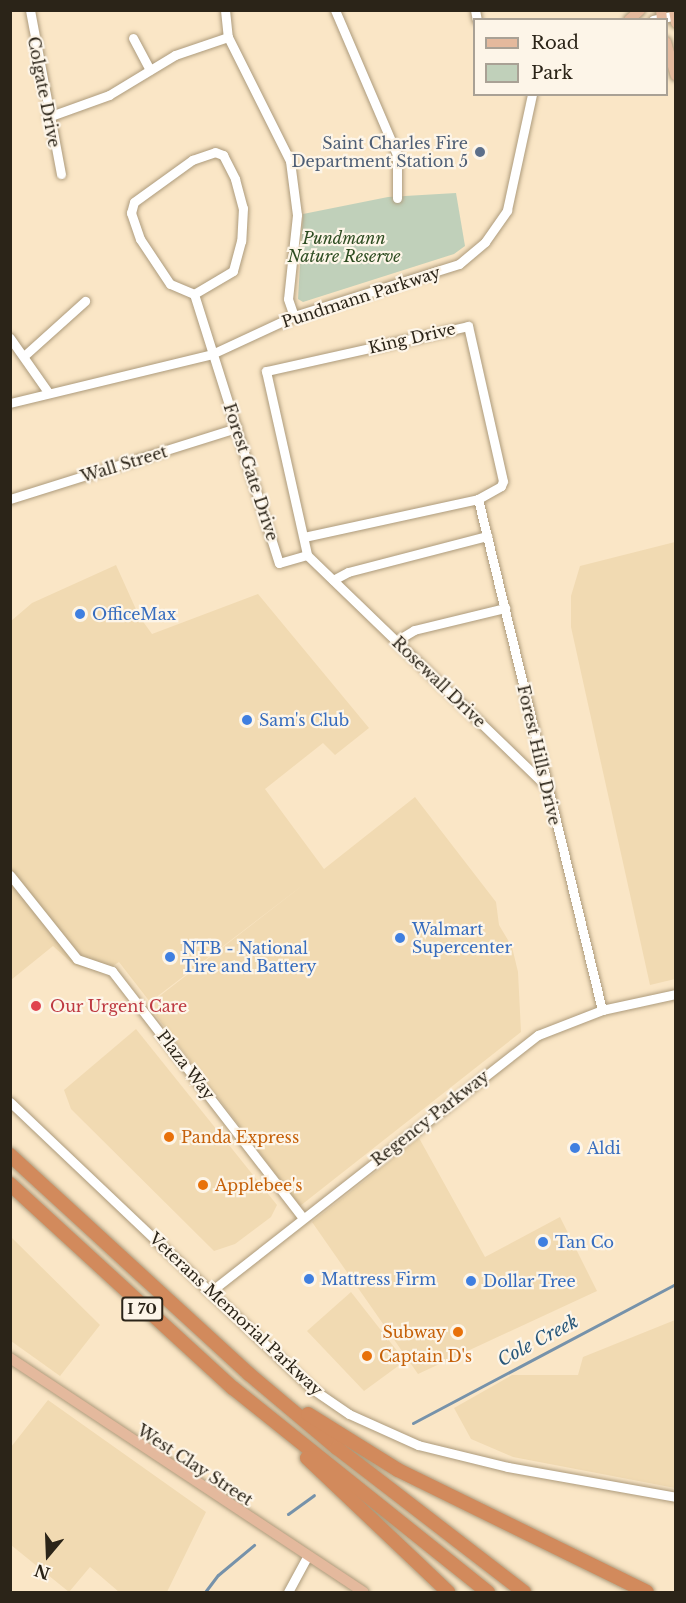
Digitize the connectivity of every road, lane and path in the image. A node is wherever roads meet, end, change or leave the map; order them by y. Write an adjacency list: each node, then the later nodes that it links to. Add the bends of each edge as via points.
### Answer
1 (30, 10): 12 (street, Colgate Drive)
2 (225, 10): 6 (street)
3 (335, 10): 14 (street, via 397,155)
4 (675, 16): 5 (street)
5 (659, 17)
6 (228, 37): 9 (street, via 175,55); 17 (street, via 290,161 297,215 288,299)
7 (133, 38): 9 (street)
8 (668, 55): 10 (main road)
9 (150, 70): 12 (street, via 109,95)
10 (675, 76)
11 (532, 96): 17 (street, Pundmann Parkway, via 513,195 496,228 473,255 447,270)
12 (48, 117): 13 (street, Colgate Drive)
13 (61, 174)
14 (397, 198)
15 (194, 294): 15 (street, via 233,271 241,241 243,208 223,155 215,152 203,154 182,167 134,202 131,213 140,239 170,284); 19 (street, Forest Gate Drive)
16 (85, 301): 20 (street)
17 (294, 316): 19 (street, Pundmann Parkway)
18 (10, 338): 20 (street)
19 (212, 354): 21 (street, Pundmann Parkway); 23 (street, Forest Gate Drive)
20 (25, 355): 21 (street)
21 (48, 392): 22 (street, Pundmann Parkway)
22 (10, 403)
23 (237, 428): 24 (street, Wall Street); 28 (street, Forest Gate Drive, via 279,563)
24 (10, 499)
25 (478, 499): 26 (street, Forest Hills Drive); 27 (street, King Drive); 27 (street, King Drive, via 497,490 503,481 468,326 266,371)
26 (487, 536): 29 (street, via 348,572); 30 (street, Forest Hills Drive)
27 (304, 537): 28 (street)
28 (307, 555): 29 (street, Rosewall Drive)
29 (333, 580): 31 (street, Rosewall Drive)
30 (505, 608): 31 (street, via 414,630); 32 (street, Forest Hills Drive)
31 (396, 641): 32 (street, Rosewall Drive)
32 (545, 785): 35 (street, Forest Hills Drive)
33 (10, 875): 39 (street, Plaza Way, via 77,959 112,971)
34 (675, 994): 35 (street, Regency Parkway)
35 (602, 1010): 39 (street, Regency Parkway, via 538,1035)
36 (10, 1102): 40 (street, Veterans Memorial Parkway)
37 (10, 1155): 42 (highway, I 70)
38 (10, 1184): 43 (highway, I 70, via 143,1309)
39 (303, 1218): 40 (street, Regency Parkway)
40 (210, 1292): 44 (street, Veterans Memorial Parkway, via 311,1388 349,1414 407,1441 508,1467)
41 (10, 1358): 45 (main road, West Clay Street)
42 (249, 1374): 50 (highway, I 70, via 337,1448); 51 (highway, via 373,1456)
43 (280, 1427): 48 (highway, via 327,1482); 49 (highway, I 70)
44 (675, 1497)
45 (308, 1556): 46 (street); 47 (main road, West Clay Street)
46 (288, 1593)
47 (364, 1593)
48 (448, 1593)
49 (488, 1593)
50 (524, 1593)
51 (647, 1593)

